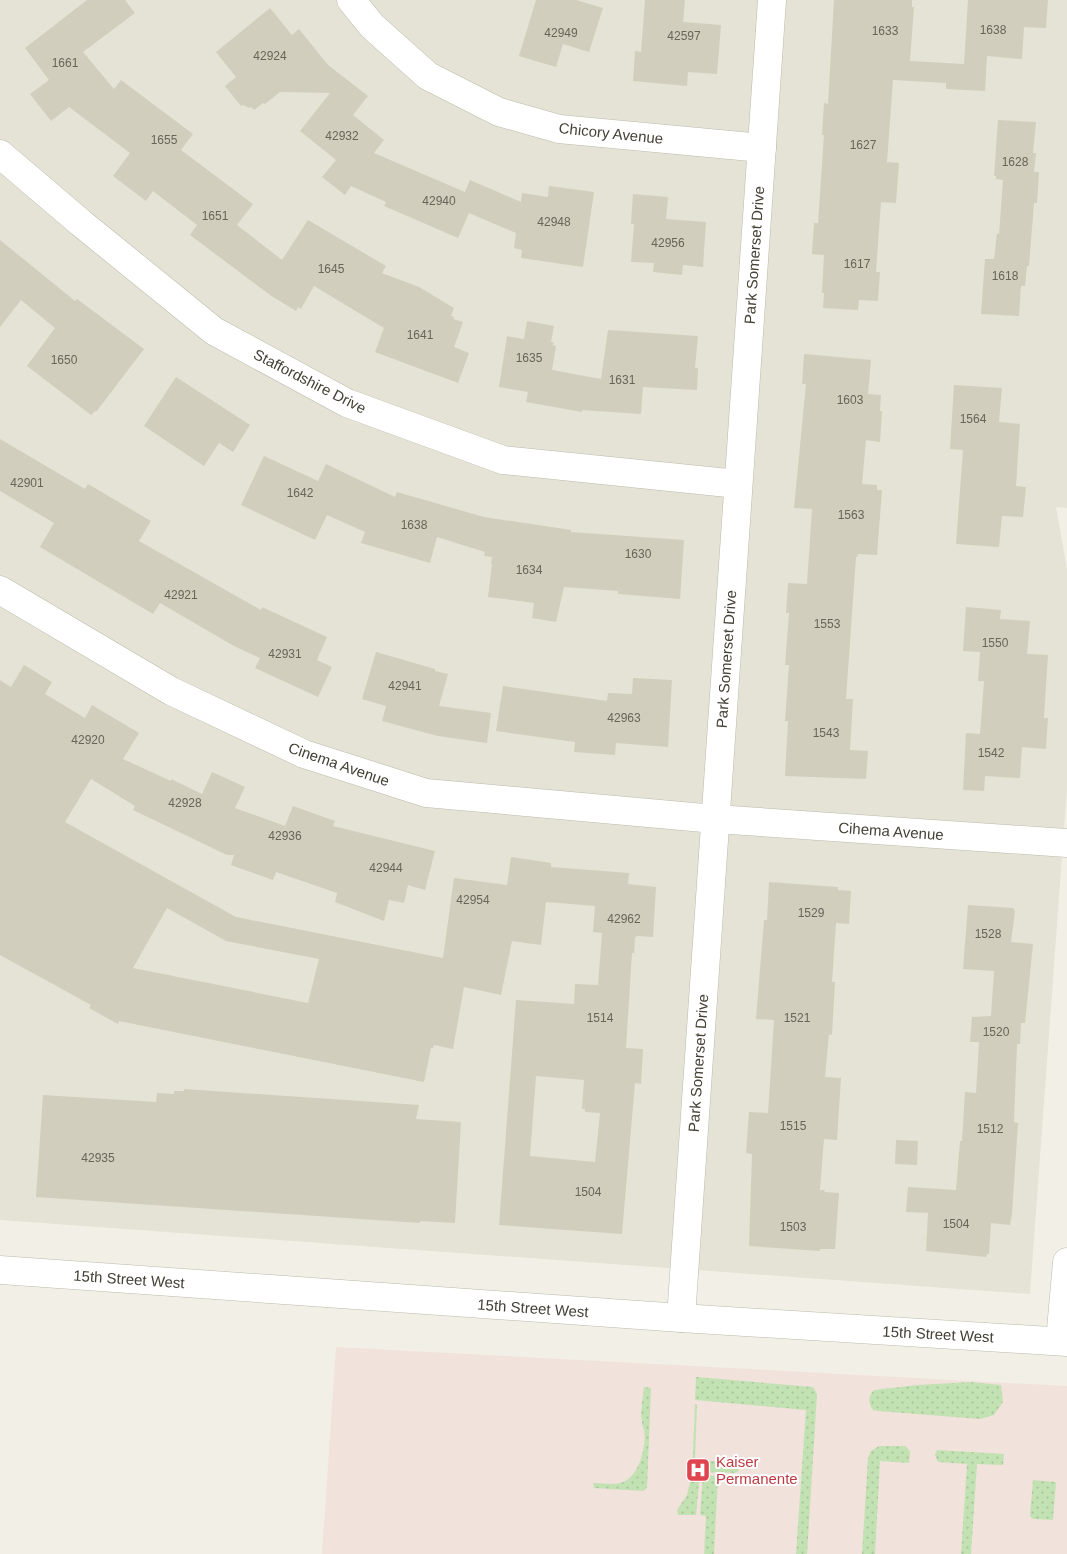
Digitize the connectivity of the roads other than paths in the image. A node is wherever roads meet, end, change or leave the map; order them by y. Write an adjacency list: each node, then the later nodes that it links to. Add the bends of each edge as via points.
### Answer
1 (351, 0): 3 (street, Chicory Avenue, via 372,26 428,76 500,112 559,129)
2 (772, 0): 3 (street, Park Somerset Drive)
3 (762, 148): 5 (street, Park Somerset Drive)
4 (0, 154): 5 (street, Staffordshire Drive, via 214,331 347,403 503,460)
5 (738, 484): 7 (street, Park Somerset Drive)
6 (0, 590): 7 (street, Cinema Avenue, via 171,691 304,754 426,793)
7 (715, 819): 8 (street, Cihema Avenue); 11 (street, Park Somerset Drive)
8 (1067, 843)
9 (1067, 1262): 12 (street)
10 (0, 1270): 11 (street, 15th Street West)
11 (681, 1318): 12 (street, 15th Street West)
12 (1063, 1341)

